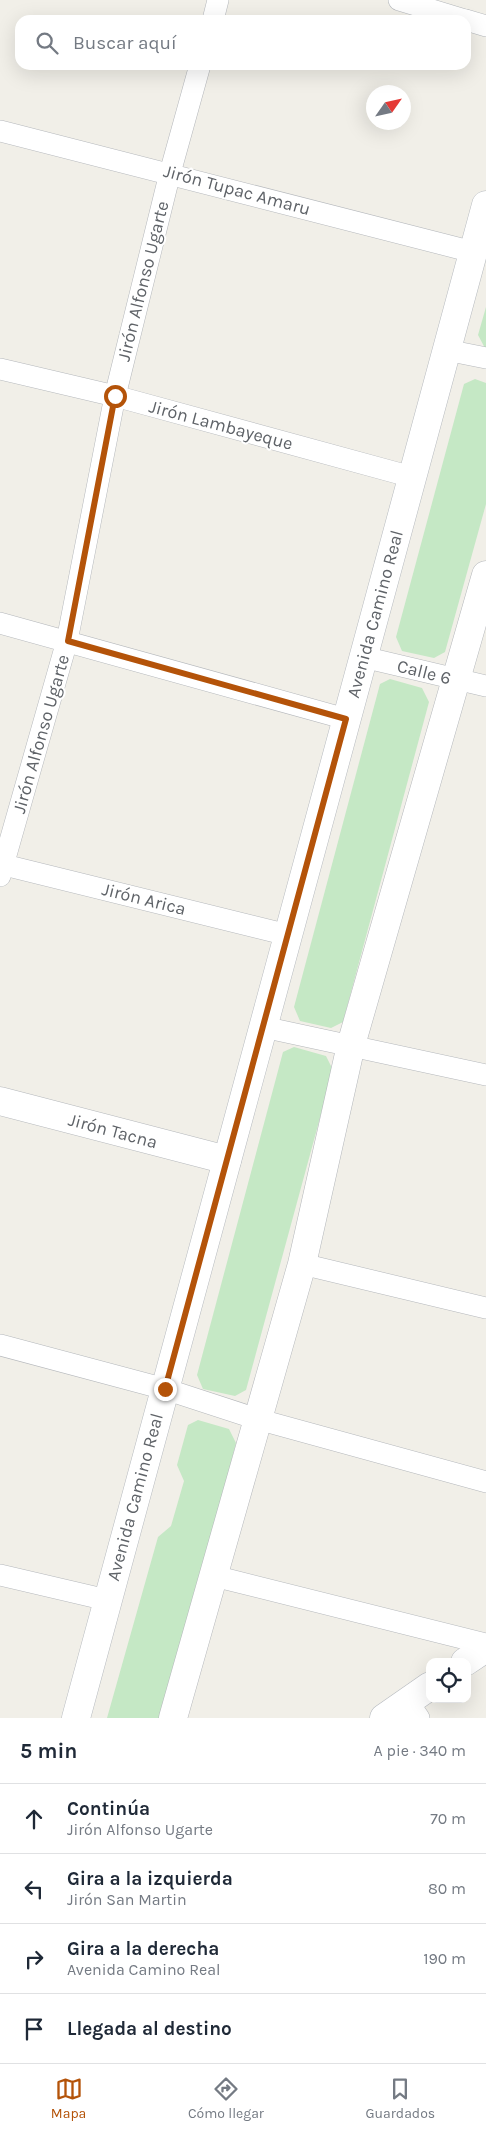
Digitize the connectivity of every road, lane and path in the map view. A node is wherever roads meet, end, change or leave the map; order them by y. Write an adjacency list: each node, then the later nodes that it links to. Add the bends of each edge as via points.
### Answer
1 (218, 0): 3 (street)
2 (398, 0): 4 (street)
3 (214, 15)
4 (448, 15)
5 (471, 22): 6 (street)
6 (486, 26)
7 (199, 70): 9 (street, Jirón Alfonso Ugarte)
8 (0, 131): 9 (street, Jirón Tupac Amaru)
9 (170, 173): 11 (street, Jirón Tupac Amaru); 15 (street, Jirón Alfonso Ugarte)
10 (486, 205): 11 (main road, Avenida Camino Real)
11 (473, 252): 12 (main road, Avenida Camino Real)
12 (446, 350): 13 (street); 16 (main road, Avenida Camino Real)
13 (486, 358)
14 (0, 369): 15 (street, Jirón Lambayeque)
15 (115, 396): 16 (street, Jirón Lambayeque); 19 (street, Jirón Alfonso Ugarte)
16 (412, 477): 20 (main road, Avenida Camino Real)
17 (486, 575): 21 (main road)
18 (0, 623): 19 (street)
19 (68, 641): 23 (street); 24 (street, Jirón Alfonso Ugarte)
20 (363, 657): 21 (street, Calle 6); 23 (main road, Avenida Camino Real)
21 (456, 680): 22 (street, Calle 6); 27 (main road)
22 (486, 686)
23 (346, 719): 25 (main road, Avenida Camino Real)
24 (1, 868): 25 (street, Jirón Arica)
25 (288, 935): 26 (main road, Avenida Camino Real)
26 (263, 1027): 27 (street); 30 (main road, Avenida Camino Real)
27 (351, 1045): 28 (street); 31 (main road)
28 (486, 1075)
29 (0, 1102): 30 (main road, Jirón Tacna)
30 (227, 1160): 34 (main road, Avenida Camino Real)
31 (302, 1264): 32 (street); 35 (main road)
32 (484, 1301)
33 (0, 1345): 34 (street)
34 (165, 1389): 35 (street); 39 (main road, Avenida Camino Real)
35 (257, 1419): 36 (street); 38 (main road)
36 (486, 1482)
37 (0, 1575): 39 (street)
38 (214, 1576): 40 (street); 45 (main road)
39 (107, 1600): 44 (main road, Avenida Camino Real)
40 (486, 1644)
41 (486, 1648): 42 (main road)
42 (471, 1658)
43 (419, 1702): 46 (main road)
44 (76, 1718)
45 (172, 1718)
46 (384, 1718)

